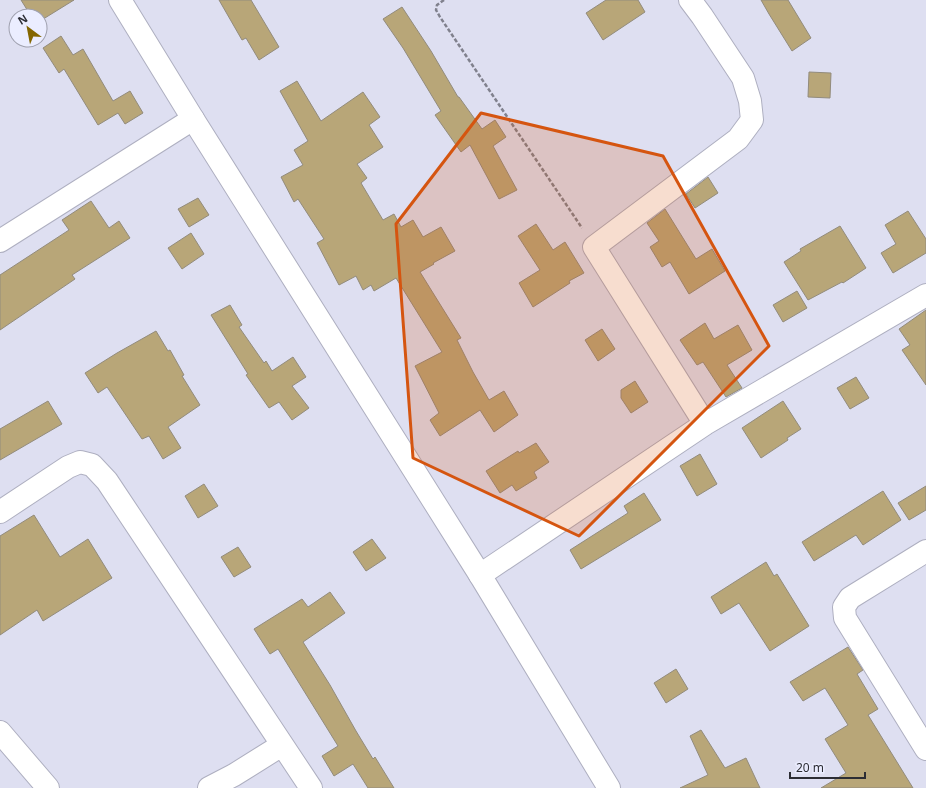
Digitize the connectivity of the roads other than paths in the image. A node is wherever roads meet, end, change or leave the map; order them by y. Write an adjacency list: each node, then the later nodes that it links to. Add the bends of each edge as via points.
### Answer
1 (120, 0): 3 (street)
2 (690, 0): 6 (street, via 743,78 750,101 752,120 738,139 594,247)
3 (193, 119): 4 (street); 9 (street)
4 (0, 241)
5 (926, 295): 6 (street)
6 (705, 424): 9 (street)
7 (0, 512): 11 (street, via 68,467 80,462 92,465 107,481)
8 (926, 552): 12 (street, via 850,598 844,607 845,618)
9 (480, 575): 16 (street)
10 (0, 732): 13 (street)
11 (282, 745): 14 (street); 15 (street)
12 (926, 749)
13 (48, 788)
14 (209, 788)
15 (311, 788)
16 (609, 788)

